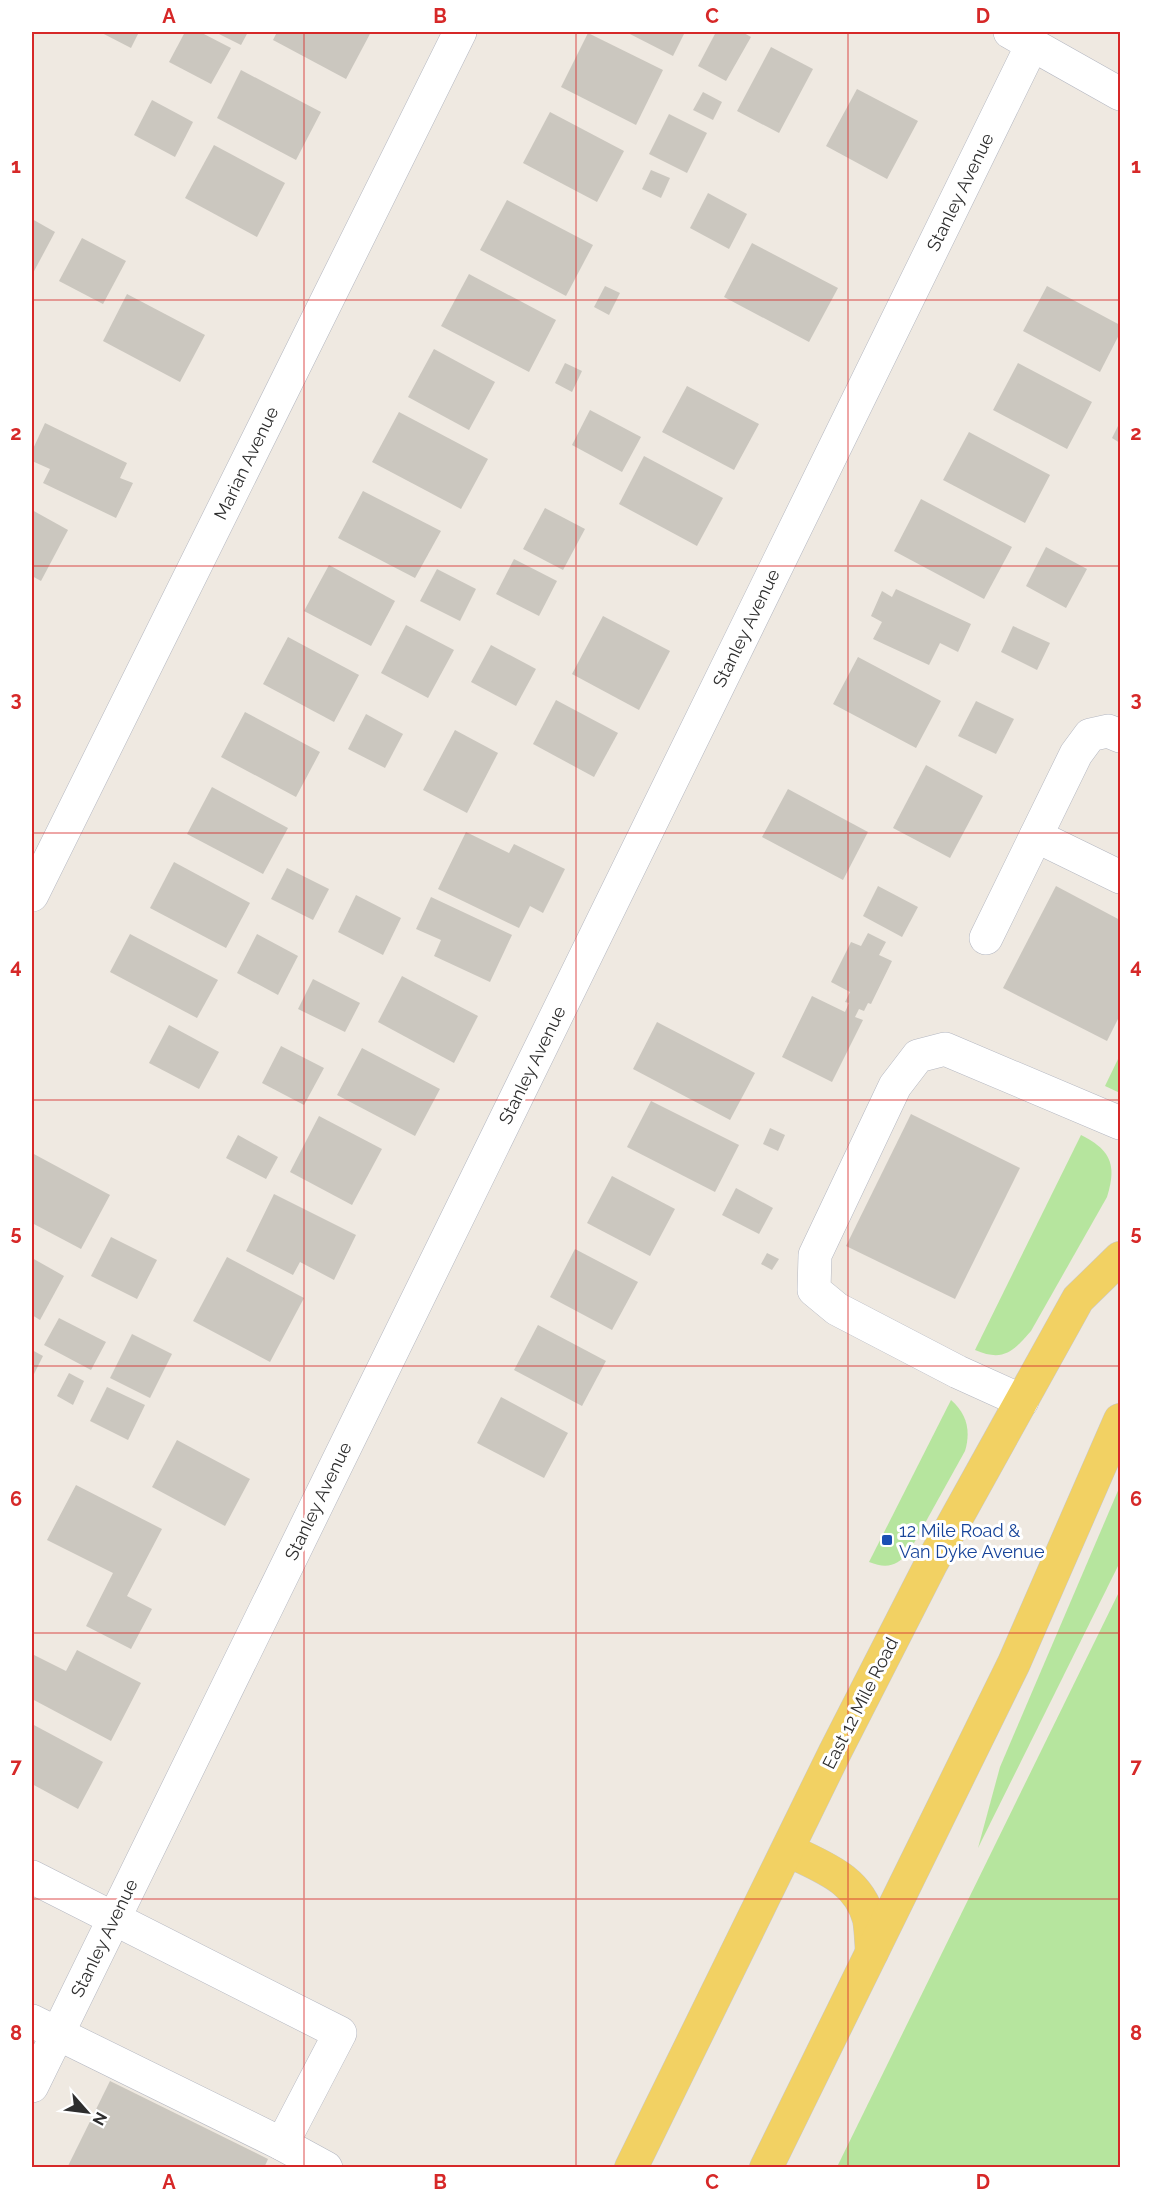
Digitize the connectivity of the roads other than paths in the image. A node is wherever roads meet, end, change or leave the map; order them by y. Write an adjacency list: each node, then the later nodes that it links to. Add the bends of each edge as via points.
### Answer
1 (460, 32): 7 (street, Marian Avenue)
2 (1021, 37): 3 (street); 15 (street, Stanley Avenue)
3 (1120, 94)
4 (1120, 736): 5 (street, via 1108,731 1090,735 1076,754)
5 (1036, 836): 6 (street); 8 (street)
6 (1120, 877)
7 (32, 895)
8 (986, 938)
9 (1120, 1123): 11 (street, via 945,1049 918,1056 894,1086 815,1255 814,1290 837,1309)
10 (1120, 1258): 11 (main road, East 12 Mile Road, via 1078,1299)
11 (1022, 1401): 13 (main road, East 12 Mile Road, via 931,1564)
12 (1120, 1420): 16 (main road, via 1014,1663)
13 (788, 1850): 16 (main road, via 843,1878 861,1898 869,1921); 21 (main road, East 12 Mile Road)
14 (32, 1877): 15 (street)
15 (113, 1920): 17 (street, Stanley Avenue); 19 (street, via 340,2033)
16 (872, 1952): 22 (main road)
17 (44, 2027): 18 (street, Stanley Avenue); 19 (street)
18 (32, 2086)
19 (282, 2144): 20 (street)
20 (326, 2168)
21 (631, 2168)
22 (765, 2168)

